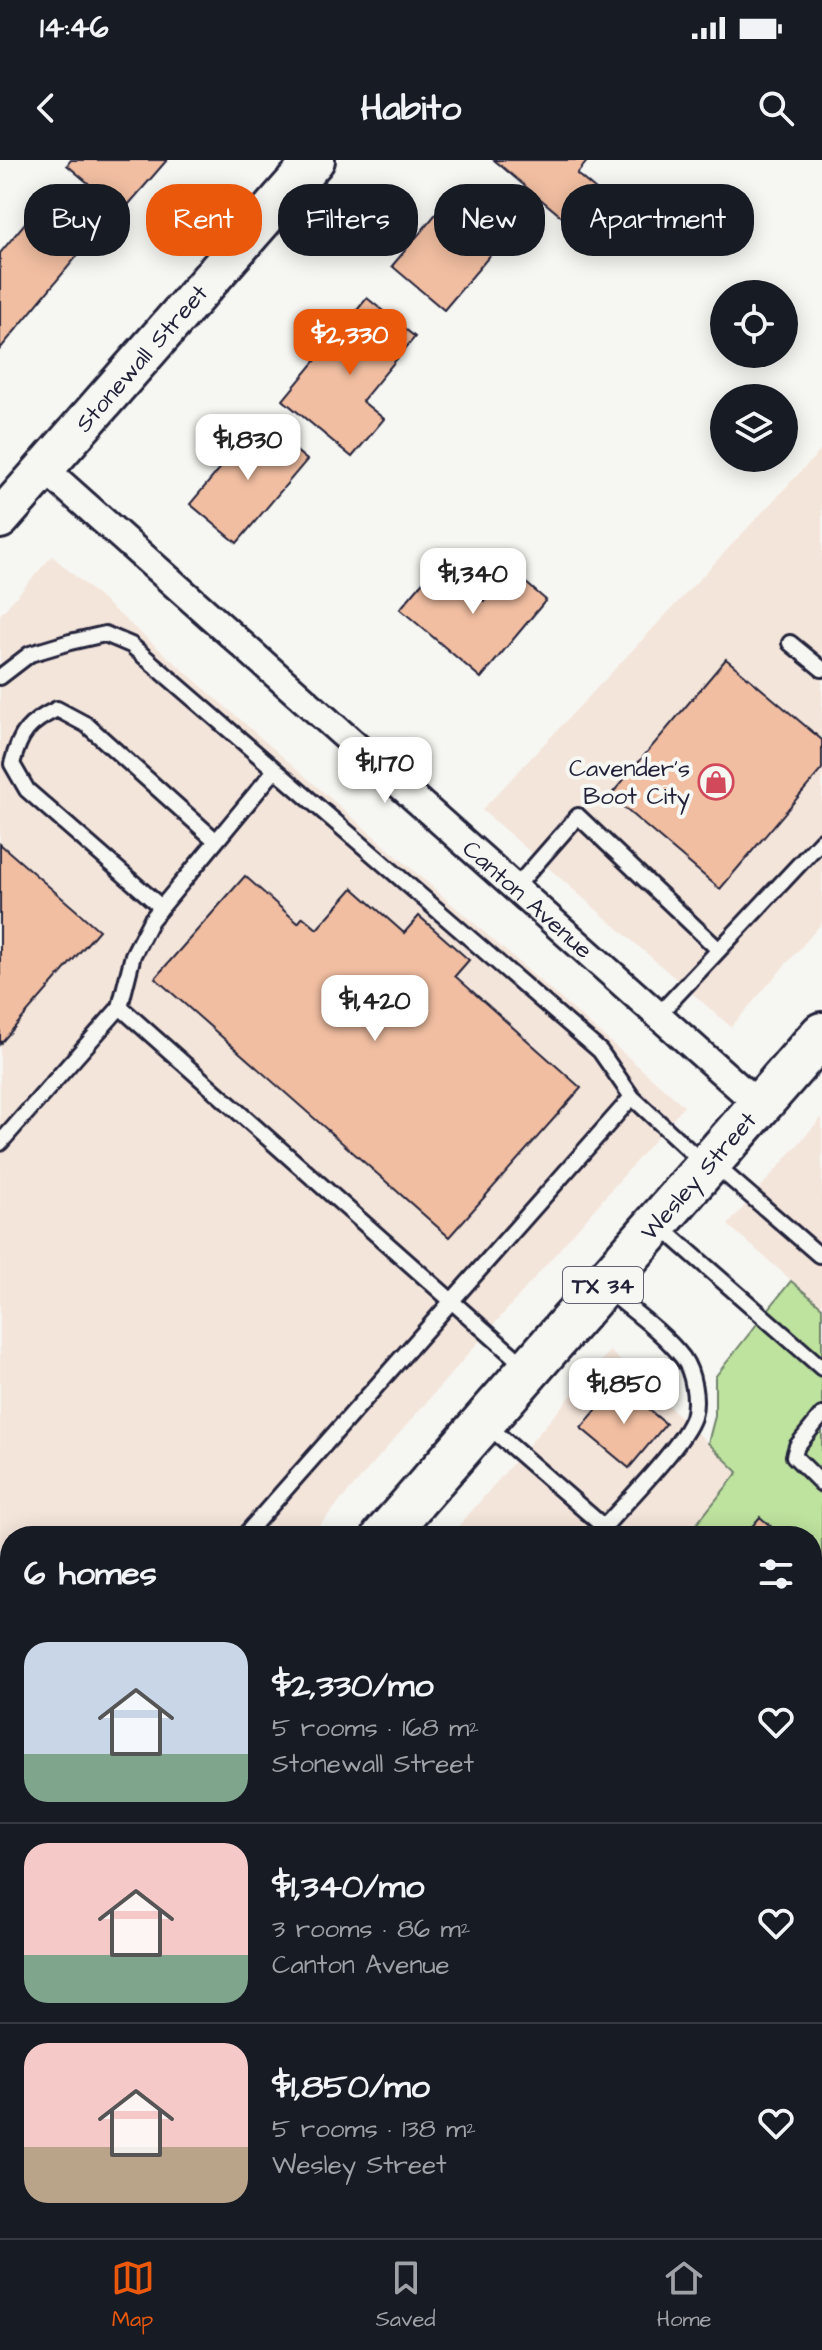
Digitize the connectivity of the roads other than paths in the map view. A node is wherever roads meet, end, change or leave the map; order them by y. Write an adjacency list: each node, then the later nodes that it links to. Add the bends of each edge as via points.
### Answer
1 (315, 160): 2 (street, Stonewall Street)
2 (44, 468): 3 (street, Stonewall Street); 10 (street, Canton Avenue)
3 (0, 519)
4 (790, 643): 5 (lane)
5 (822, 669)
6 (0, 677): 7 (lane, via 30,654 105,634 131,645)
7 (275, 770): 8 (lane); 16 (lane, via 600,1051)
8 (215, 840): 11 (lane); 11 (lane, via 87,725 57,709 36,719 18,739 12,764 27,790)
9 (822, 840): 12 (lane)
10 (515, 888): 12 (lane, via 578,816); 14 (street, Canton Avenue)
11 (161, 907): 13 (lane, via 133,955)
12 (719, 950): 14 (lane)
13 (120, 1007): 18 (lane); 23 (lane)
14 (658, 1015): 17 (street, Canton Avenue)
15 (822, 1034): 17 (main road, Wesley Street / TX 34)
16 (632, 1097): 19 (lane); 23 (lane)
17 (760, 1106): 19 (main road, Wesley Street / TX 34)
18 (0, 1143)
19 (709, 1164): 20 (main road, Wesley Street / TX 34); 21 (lane)
20 (657, 1224): 22 (main road, Wesley Street / TX 34); 24 (lane)
21 (819, 1255)
22 (603, 1285): 25 (main road, Wesley Street / TX 34); 32 (lane, via 685,1361 695,1390 693,1416 683,1436)
23 (451, 1301): 25 (lane); 29 (lane)
24 (822, 1368)
25 (529, 1370): 27 (main road, Wesley Street / TX 34)
26 (822, 1415): 28 (lane, via 794,1456)
27 (484, 1422): 30 (main road, Wesley Street / TX 34); 31 (lane)
28 (822, 1484)
29 (253, 1526)
30 (393, 1526)
31 (603, 1526)
32 (605, 1526)

